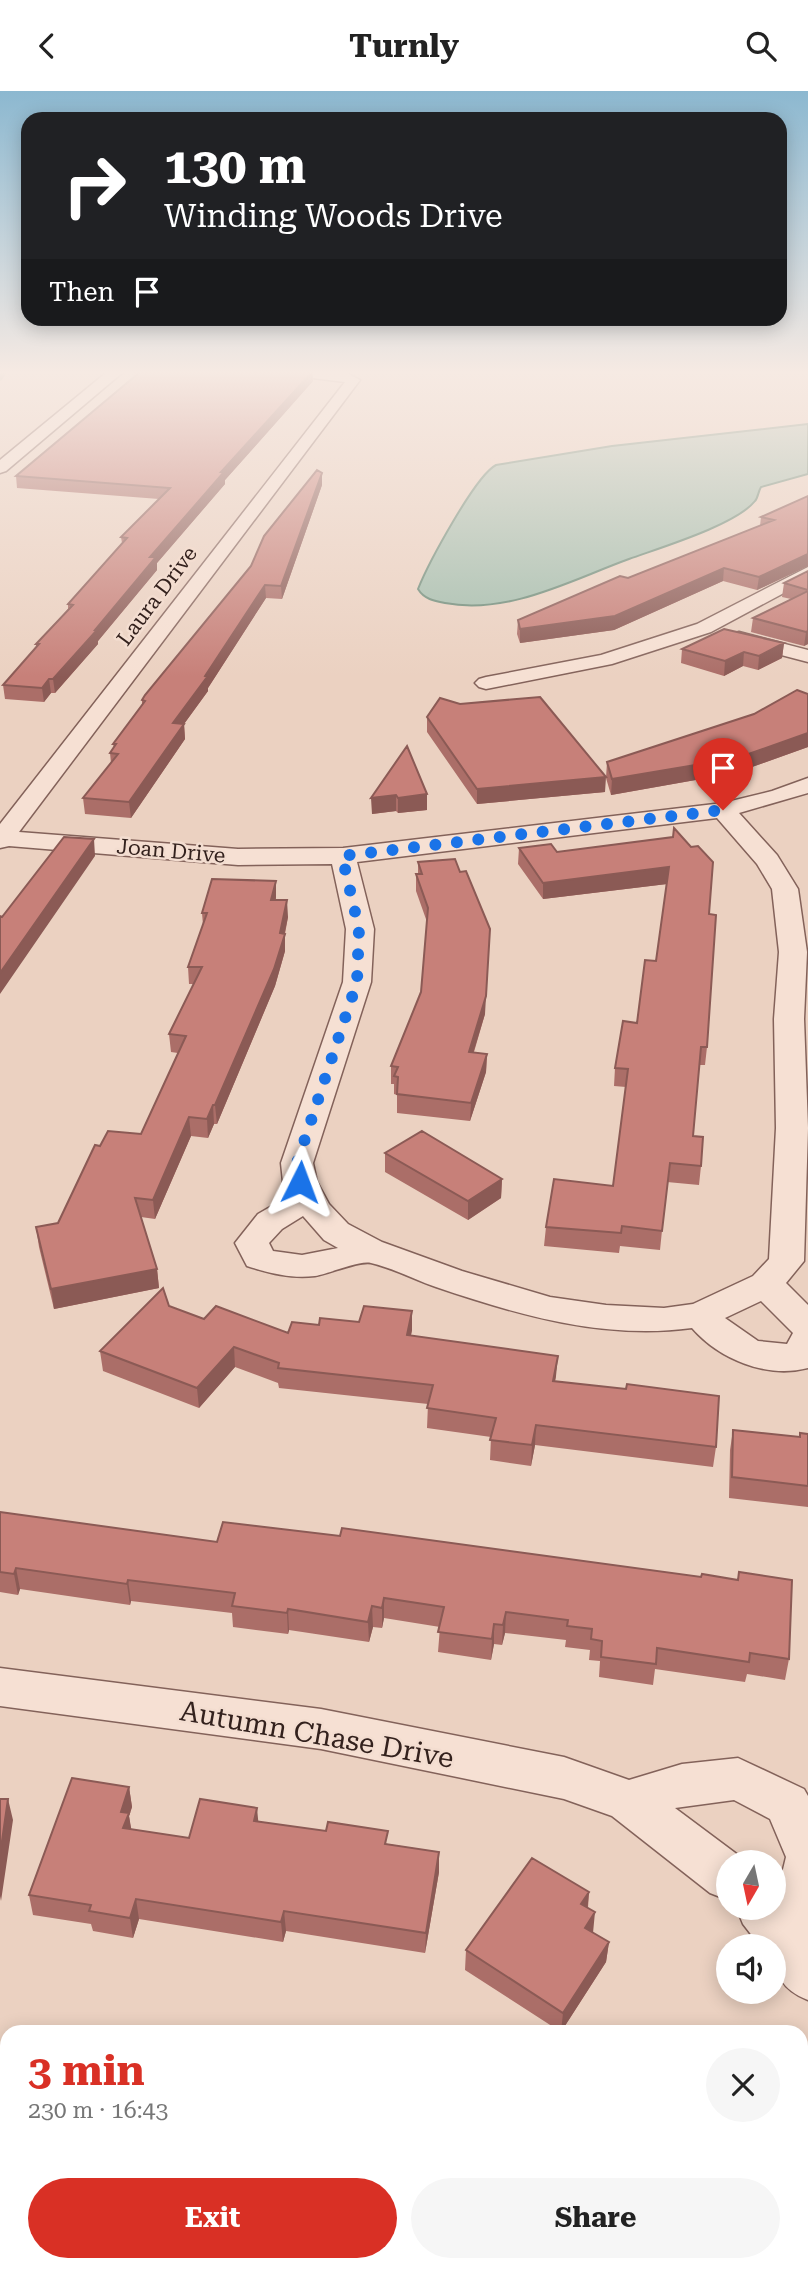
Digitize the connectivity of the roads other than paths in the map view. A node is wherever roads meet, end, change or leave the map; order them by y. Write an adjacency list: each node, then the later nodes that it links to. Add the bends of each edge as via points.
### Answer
1 (280, 474): 8 (street, Laura Drive)
2 (808, 573): 3 (street)
3 (704, 628): 4 (street); 5 (street, via 605,660)
4 (808, 656)
5 (486, 683)
6 (808, 785): 7 (street, Joan Drive)
7 (723, 810): 9 (street, Joan Drive); 12 (street, via 768,860 785,889 793,952 786,1261)
8 (1, 839): 9 (street, Joan Drive, via 238,857)
9 (342, 856): 10 (street, via 359,929 357,982 297,1163 300,1182)
10 (311, 1198): 11 (street, via 336,1232); 11 (street, via 260,1229 252,1243 259,1258 281,1267 310,1266)
11 (370, 1250): 13 (street, via 548,1309 664,1320)
12 (766, 1284): 13 (street); 14 (street)
13 (701, 1315): 15 (street, via 718,1335 772,1358 801,1357)
14 (808, 1327)
15 (808, 1338)
16 (0, 1687): 17 (street, Autumn Chase Drive, via 320,1729 564,1778)
17 (629, 1801): 18 (street, via 682,1785 738,1779 788,1804); 20 (street, Autumn Chase Drive)
18 (808, 1850)
19 (808, 1864): 22 (street)
20 (716, 1868)
21 (770, 1920): 22 (street)
22 (800, 1961)

